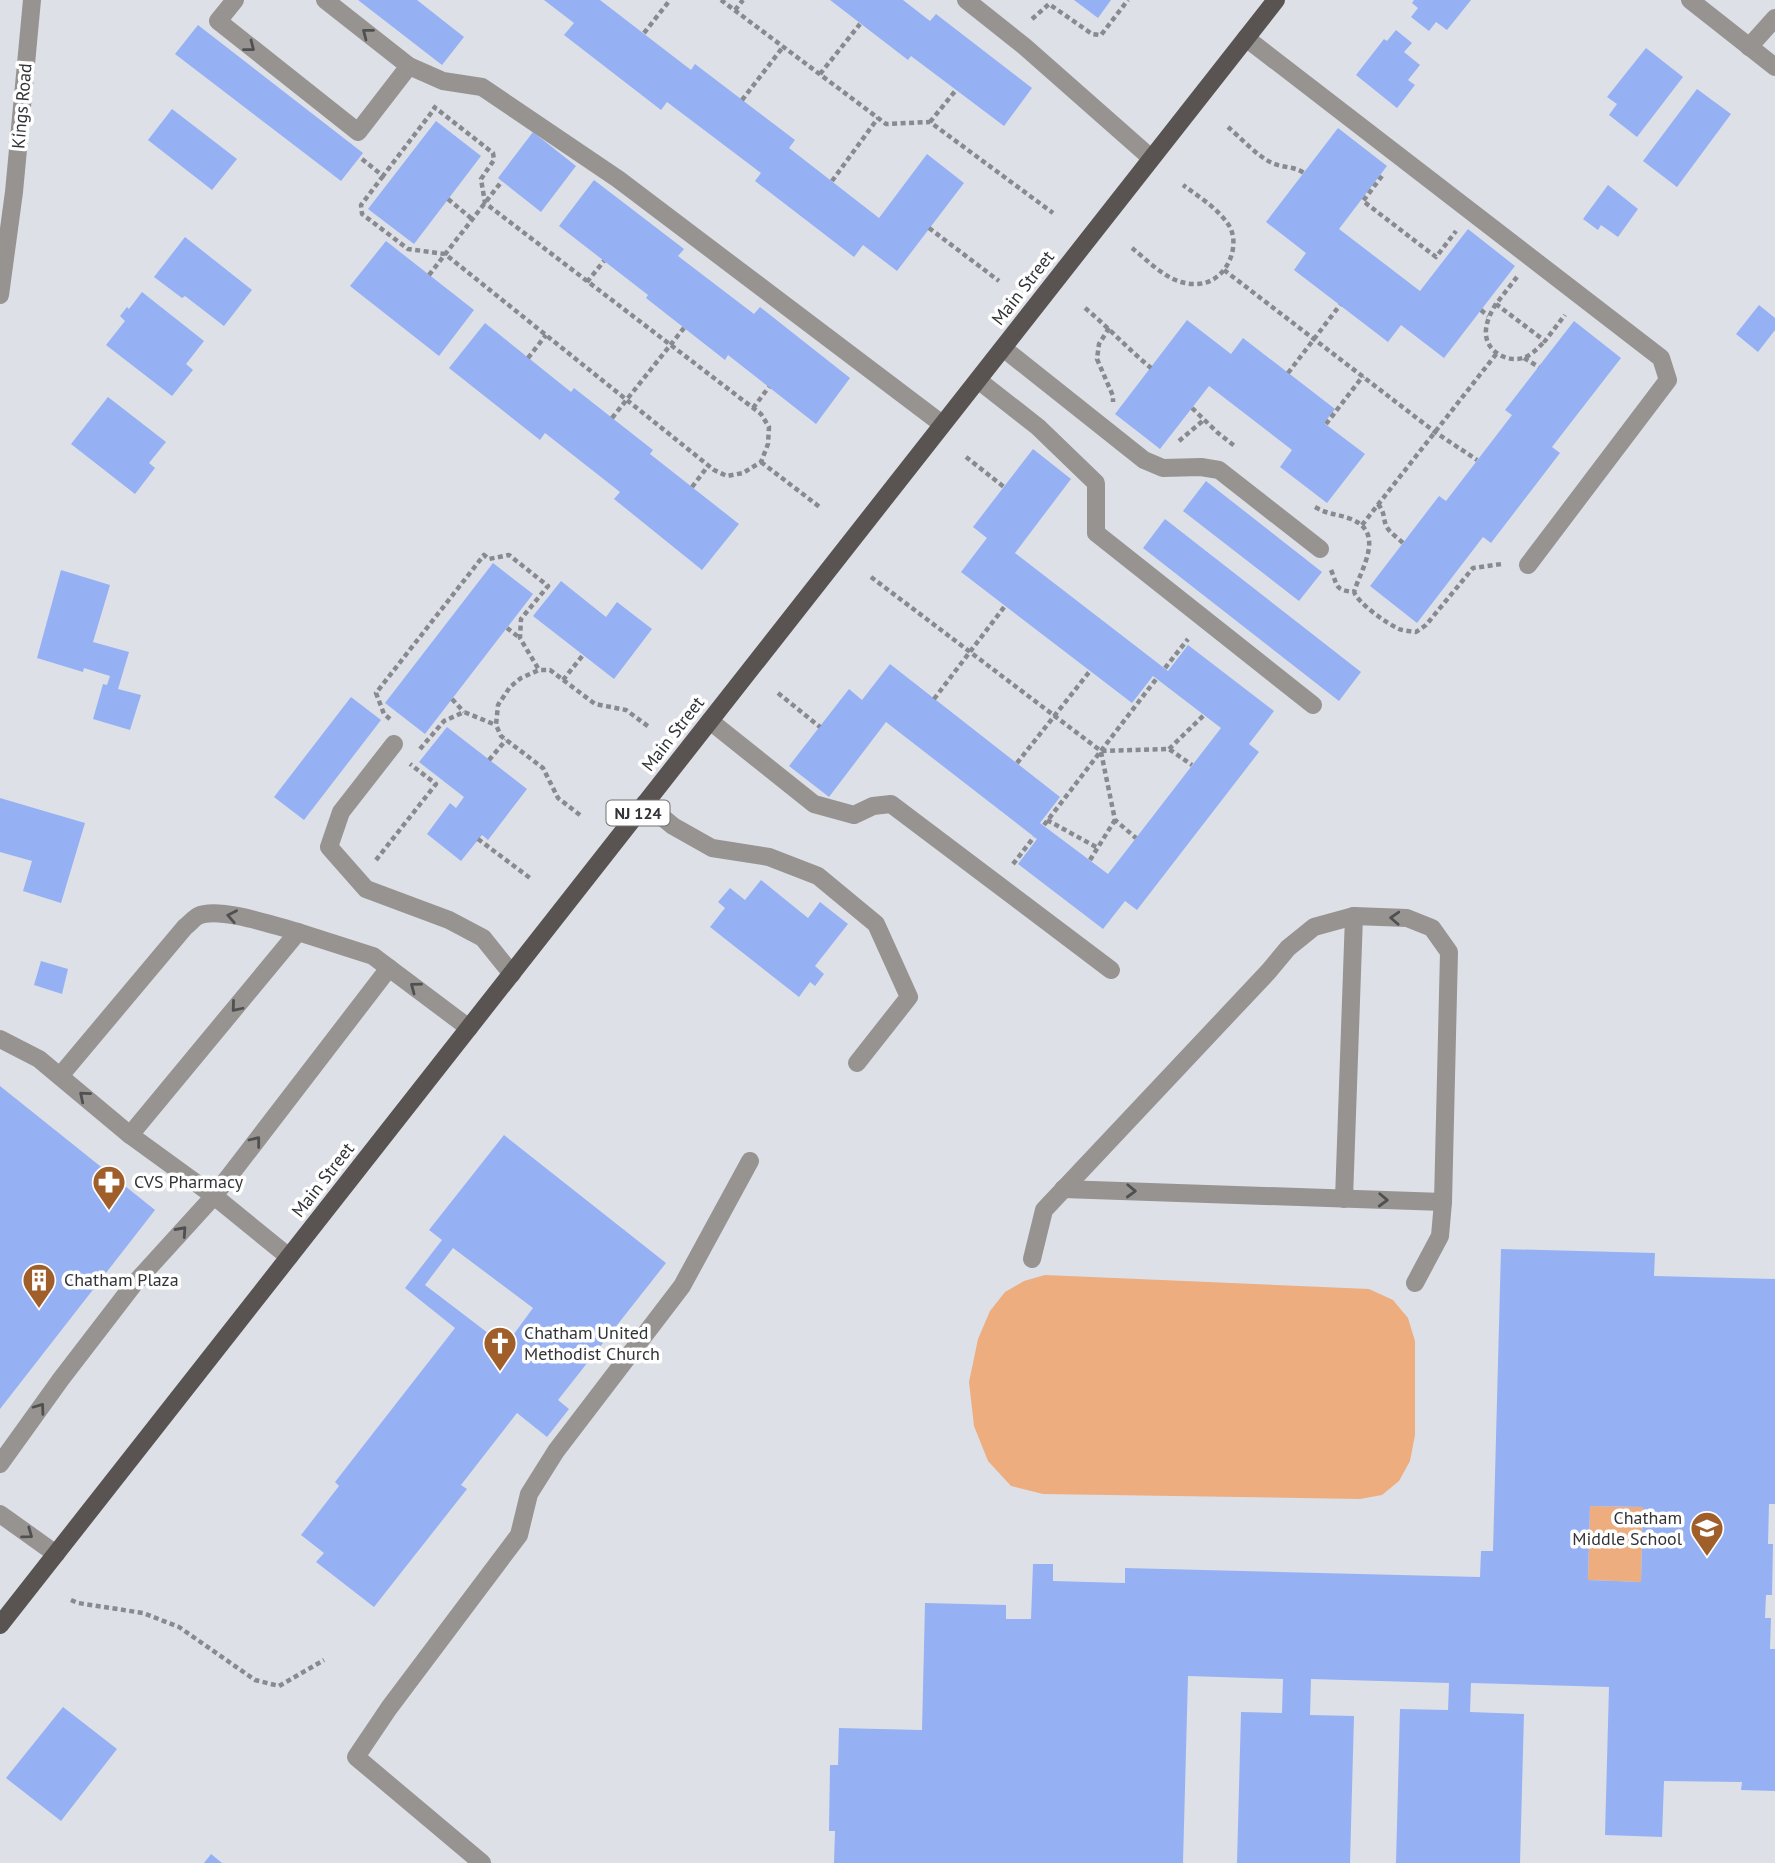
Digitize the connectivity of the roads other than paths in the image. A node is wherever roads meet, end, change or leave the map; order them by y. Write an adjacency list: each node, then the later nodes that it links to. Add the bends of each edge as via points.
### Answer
1 (32, 0): 13 (street, Kings Road)
2 (235, 0): 10 (street, one-way to 10, via 218,21 358,132)
3 (324, 0): 10 (street, one-way to 3)
4 (966, 0): 12 (street)
5 (1276, 0): 8 (main road, Main Street / NJ 124)
6 (1690, 0): 9 (street)
7 (1775, 18): 9 (street)
8 (1246, 38): 12 (main road, Main Street / NJ 124); 18 (street, via 1661,358 1668,380)
9 (1749, 47): 11 (street)
10 (409, 66): 16 (street, via 443,81 482,87 618,179)
11 (1775, 67)
12 (1151, 158): 14 (main road, Main Street / NJ 124)
13 (0, 295)
14 (1003, 348): 15 (main road, Main Street / NJ 124); 17 (street, via 1144,460 1163,468 1219,470)
15 (978, 380): 16 (main road, Main Street / NJ 124); 19 (street, via 1038,426 1097,483 1096,533)
16 (942, 424): 20 (main road, Main Street / NJ 124)
17 (1320, 550)
18 (1528, 565)
19 (1313, 705)
20 (710, 721): 22 (main road, Main Street / NJ 124); 26 (street, via 814,804 855,815 891,804)
21 (394, 744): 27 (street, via 341,812 329,847 366,888 449,920 482,939)
22 (645, 803): 27 (main road, Main Street / NJ 124); 30 (street, via 673,827 712,848 769,858 818,876 876,924 909,997)
23 (1354, 916): 34 (street, via 1314,927 1288,948); 36 (street); 37 (street, one-way to 23, via 1449,952 1432,928 1407,918)
24 (298, 932): 25 (street, via 373,956); 31 (street, one-way to 31, via 228,914 198,916); 32 (street, one-way to 32)
25 (389, 968): 28 (street, one-way to 25); 35 (street, one-way to 25)
26 (1111, 970)
27 (512, 974): 28 (main road, Main Street / NJ 124)
28 (469, 1028): 38 (main road, Main Street / NJ 124)
29 (0, 1039): 31 (street, via 40,1059)
30 (857, 1063)
31 (60, 1076): 32 (street, one-way to 31)
32 (130, 1135): 35 (street)
33 (750, 1161): 45 (street, via 682,1286 529,1494 519,1535 356,1757)
34 (1063, 1189): 36 (street, one-way to 36); 39 (street, via 1044,1210)
35 (214, 1196): 38 (street); 41 (street, one-way to 35, via 134,1284)
36 (1343, 1199): 37 (street, one-way to 37)
37 (1443, 1202): 40 (street, via 1440,1236)
38 (289, 1257): 43 (main road, Main Street / NJ 124)
39 (1032, 1259)
40 (1415, 1283)
41 (0, 1464)
42 (0, 1514): 43 (street, one-way to 43)
43 (56, 1554): 44 (main road, Main Street / NJ 124)
44 (0, 1625)
45 (482, 1863)

